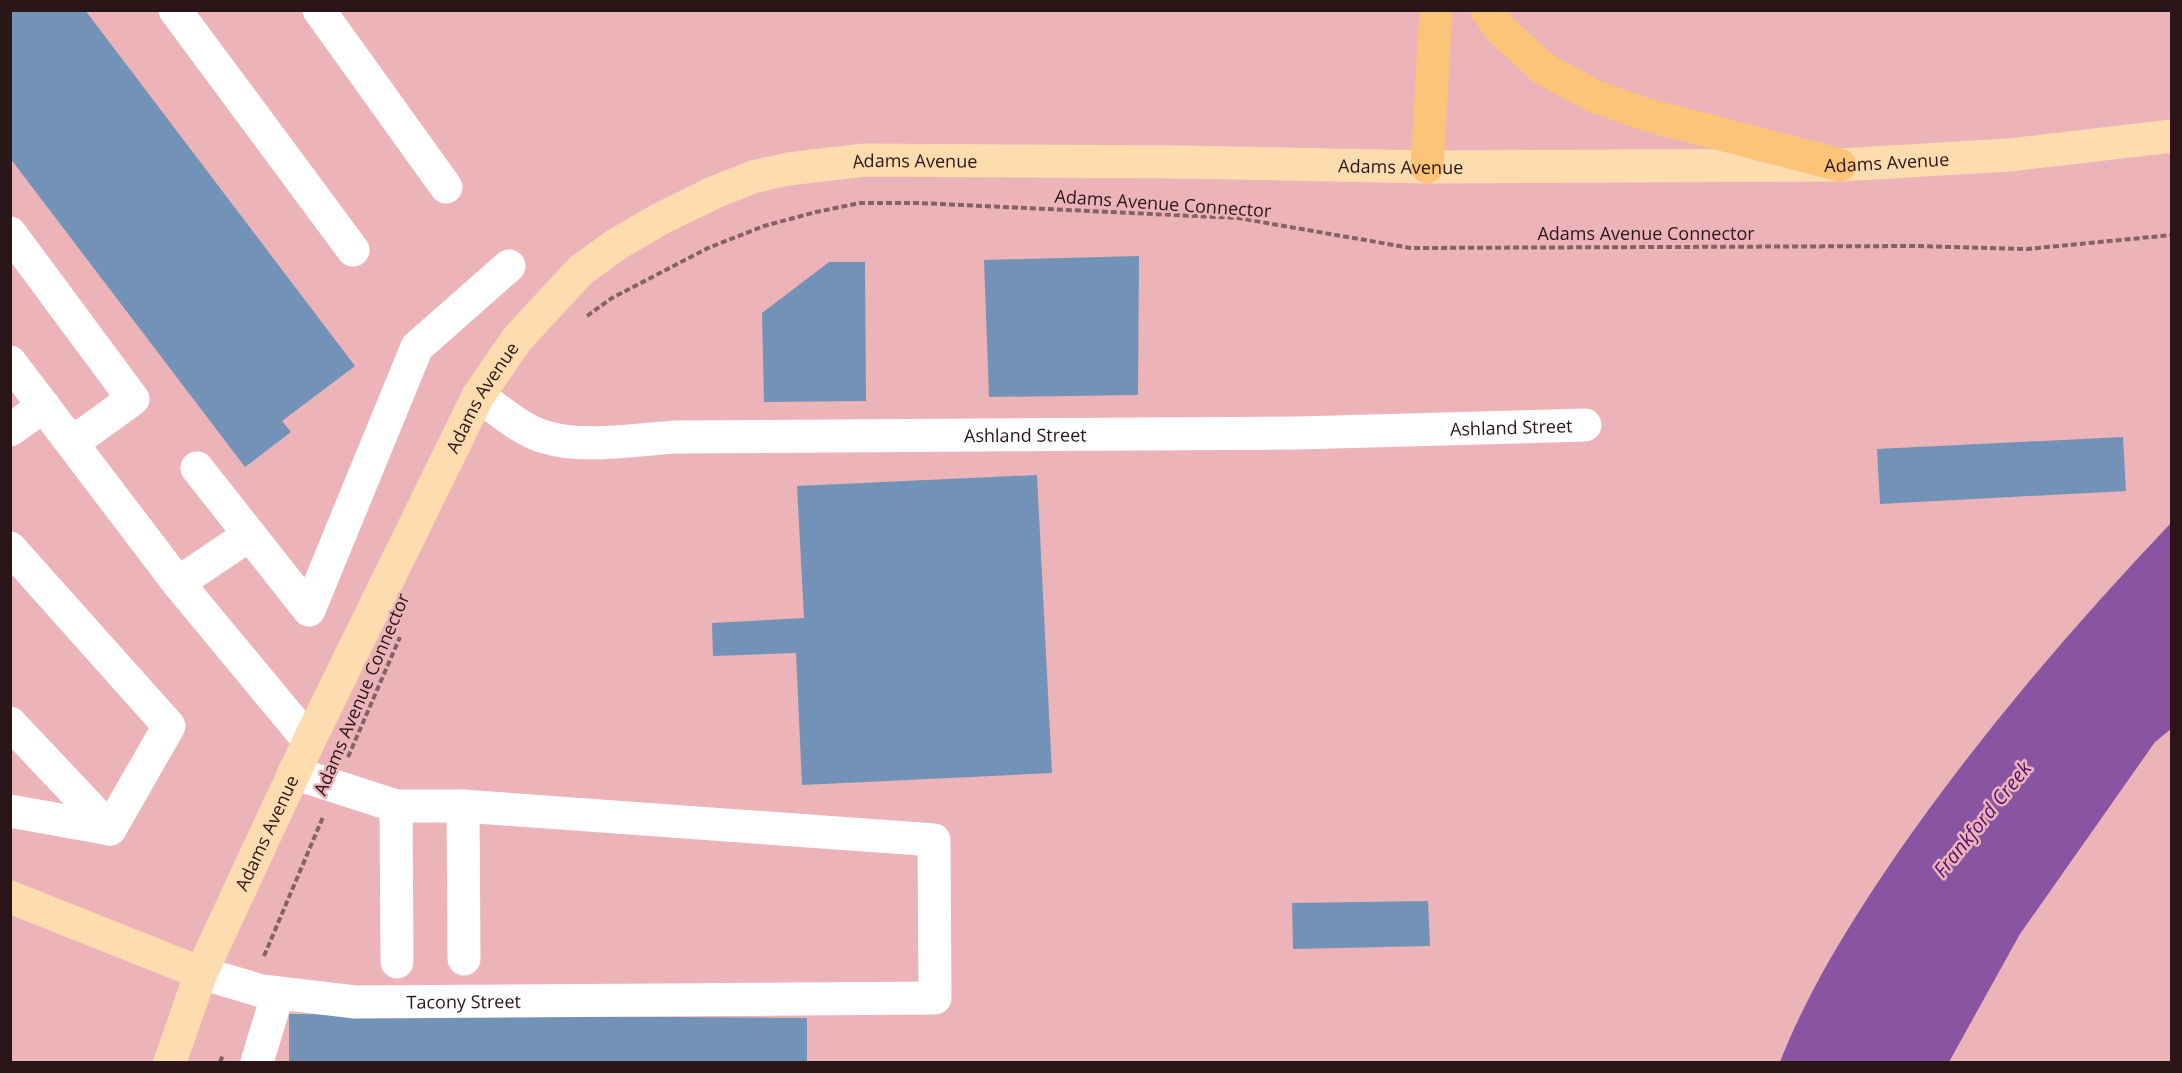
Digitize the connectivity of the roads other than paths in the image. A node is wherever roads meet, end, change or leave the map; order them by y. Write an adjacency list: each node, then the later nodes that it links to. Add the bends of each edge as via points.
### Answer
1 (175, 10): 10 (street)
2 (319, 10): 8 (street)
3 (1436, 10): 7 (highway)
4 (1487, 10): 6 (highway, via 1502,30 1544,69 1594,96 1644,114)
5 (2172, 136): 6 (main road, Adams Avenue, via 2009,155)
6 (1840, 165): 7 (main road, Adams Avenue)
7 (1427, 167): 13 (main road, Adams Avenue, via 865,160 762,175 715,192 660,219 581,270 518,339)
8 (446, 187)
9 (10, 233): 17 (street, via 133,399)
10 (353, 250)
11 (509, 266): 19 (street, via 417,347 309,610)
12 (10, 362): 14 (street)
13 (478, 396): 15 (street, Ashland Street, via 517,424 545,437 576,442 678,437 1298,434); 23 (main road, Adams Avenue)
14 (44, 406): 16 (street); 17 (street)
15 (1585, 425)
16 (10, 430)
17 (72, 443): 21 (street)
18 (198, 468): 19 (street)
19 (249, 535): 21 (street)
20 (10, 548): 28 (street, via 169,726)
21 (178, 583): 23 (street)
22 (10, 723): 28 (street)
23 (309, 741): 24 (main road, Adams Avenue)
24 (294, 773): 25 (street); 32 (main road, Adams Avenue)
25 (396, 806): 26 (street); 31 (street)
26 (463, 806): 30 (street); 33 (street, Tacony Street, via 934,840 935,998 354,1002)
27 (10, 810): 28 (street)
28 (110, 829)
29 (10, 897): 32 (main road, Tacony Street)
30 (464, 959)
31 (397, 962)
32 (201, 973): 33 (street, Tacony Street); 34 (main road, Adams Avenue)
33 (278, 993): 35 (street)
34 (170, 1062)
35 (257, 1062)

